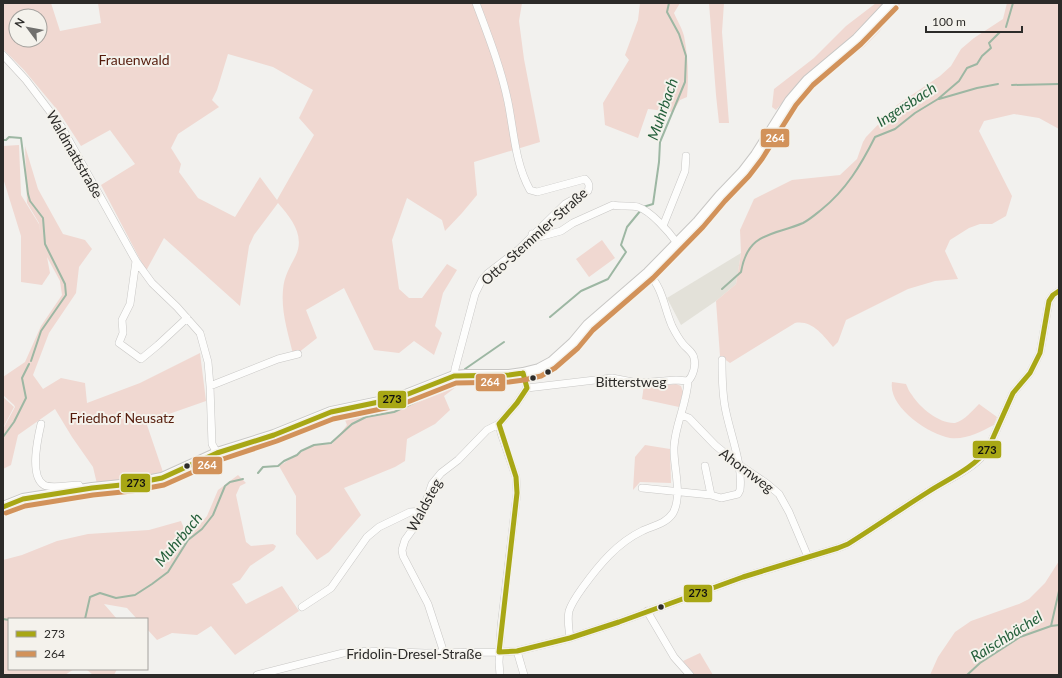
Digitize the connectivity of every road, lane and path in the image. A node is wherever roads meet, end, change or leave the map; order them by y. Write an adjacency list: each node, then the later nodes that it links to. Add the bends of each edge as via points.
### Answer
1 (476, 3): 6 (street, Otto-Stemmler-Straße, via 504,82 518,161 530,190 538,192 585,179 589,182 588,191 565,204)
2 (891, 3): 7 (main road, via 857,39 808,80 790,101 756,156)
3 (3, 56): 8 (street, Waldmattstraße, via 26,80 61,126)
4 (686, 156): 5 (street, via 685,172)
5 (663, 226): 6 (street, via 638,207 613,205 561,231 539,238); 7 (street)
6 (532, 234): 15 (street, Otto-Stemmler-Straße, via 518,250 482,280 475,294)
7 (677, 243): 9 (main road)
8 (136, 261): 11 (street, Waldmattstraße, via 152,283); 11 (street, via 130,304 122,320 124,333 119,343 141,359)
9 (648, 273): 14 (main road, via 588,325 556,360 539,369); 16 (street, via 661,293 672,326 694,357 694,372)
10 (1059, 291): 31 (street, Fridolin-Dresel-Straße, via 1049,301 1040,353 1030,373 1013,393 988,449 980,460 848,544)
11 (186, 318): 17 (street, Waldmattstraße, via 202,340 207,356)
12 (298, 354): 17 (street, via 278,359)
13 (722, 360): 23 (street, via 725,410)
14 (523, 373): 15 (main road); 18 (street)
15 (454, 376): 22 (main road, via 398,398 331,412 274,435)
16 (688, 381): 18 (street, Bitterstweg, via 638,383 612,378); 19 (street)
17 (210, 386): 22 (street, Waldmattstraße, via 212,444)
18 (526, 388): 21 (street)
19 (681, 415): 23 (street, Ahornweg, via 689,418 715,446); 27 (street, via 674,446)
20 (41, 424): 26 (street, via 35,462 40,481 44,485 79,485)
21 (500, 424): 30 (street, Waldsteg, via 487,430 458,460 441,473 432,484); 36 (street, via 516,477 517,493)
22 (217, 453): 26 (main road, via 162,478)
23 (738, 464): 28 (street, via 741,486 738,494 721,498); 31 (street, Ahornweg, via 779,494)
24 (705, 466): 28 (street)
25 (642, 488): 27 (street)
26 (81, 490): 29 (main road, via 23,499)
27 (678, 491): 28 (street); 34 (street, via 672,513 664,522 641,531 616,548 591,576 569,610)
28 (710, 495)
29 (3, 507)
30 (423, 511): 32 (street, via 410,512 379,526 367,537 330,588); 37 (street, Waldsteg, via 405,540 402,550 428,604)
31 (808, 557): 33 (street, Fridolin-Dresel-Straße)
32 (302, 608)
33 (647, 611): 34 (street, Fridolin-Dresel-Straße); 41 (street, via 674,657)
34 (570, 638): 35 (street, Fridolin-Dresel-Straße)
35 (517, 651): 36 (street, Fridolin-Dresel-Straße); 40 (street)
36 (499, 652): 37 (street, Fridolin-Dresel-Straße); 39 (street)
37 (444, 653): 38 (street, Fridolin-Dresel-Straße, via 357,651)
38 (257, 675)
39 (500, 675)
40 (524, 675)
41 (690, 675)

